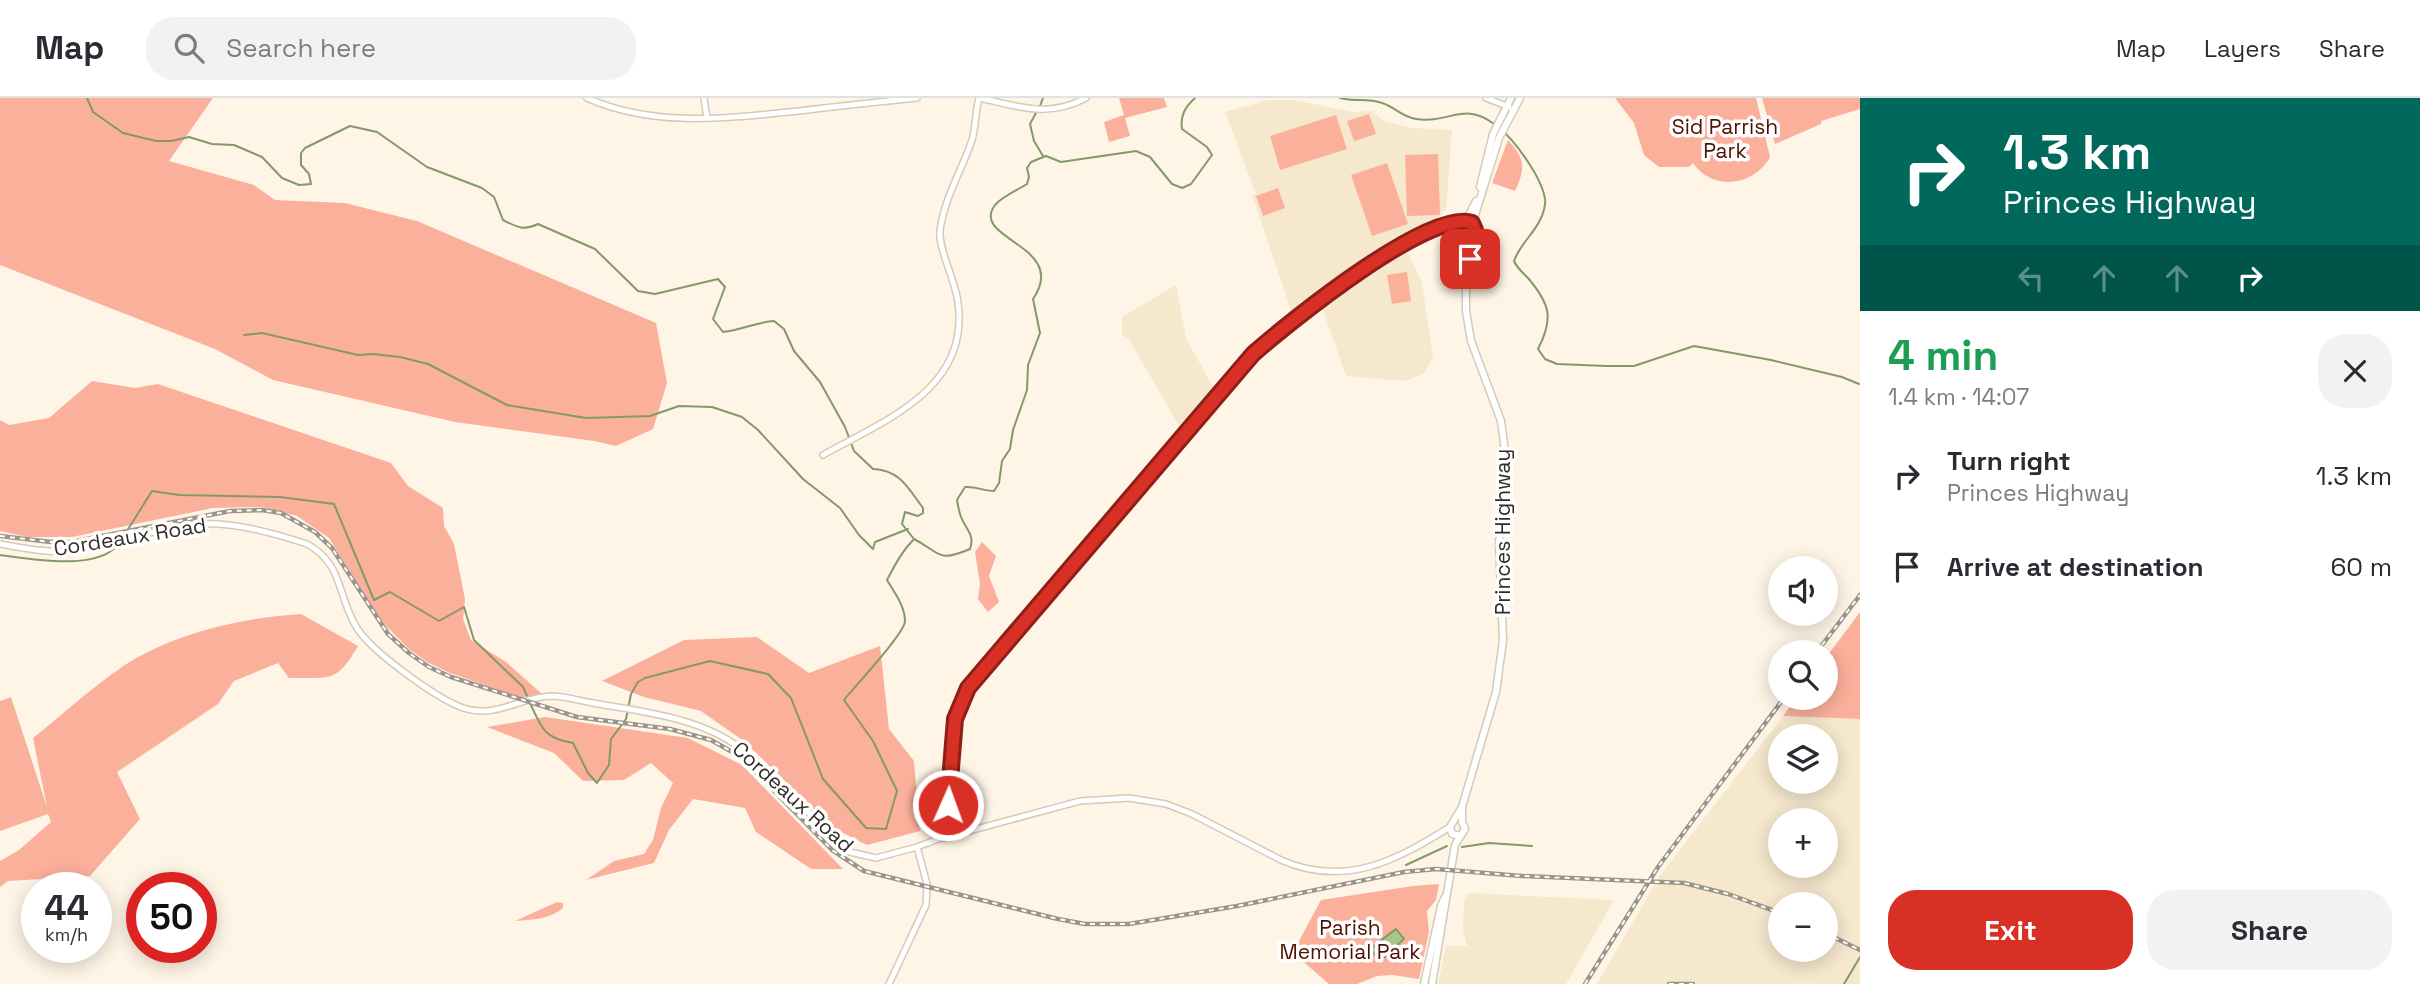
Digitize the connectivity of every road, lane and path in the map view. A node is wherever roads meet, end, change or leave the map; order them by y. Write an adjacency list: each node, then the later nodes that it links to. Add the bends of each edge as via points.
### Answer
1 (587, 98): 10 (street, via 639,115)
2 (704, 98): 10 (street)
3 (917, 98): 10 (street)
4 (979, 98): 5 (street, via 1047,111); 18 (street, via 973,137 948,198 940,233 957,290 960,319 949,363 919,399)
5 (1086, 98)
6 (1486, 98): 9 (street)
7 (1511, 98): 9 (main road)
8 (1520, 98): 9 (main road)
9 (1510, 107): 11 (main road)
10 (707, 118)
11 (1496, 136): 12 (main road, via 1477,199); 14 (main road)
12 (1464, 222): 13 (street); 14 (main road); 15 (main road)
13 (1442, 224): 15 (street); 20 (street, via 1356,274 1253,354 968,688 955,719)
14 (1474, 225): 16 (main road, Princes Highway)
15 (1461, 234): 16 (main road, via 1468,238); 17 (main road, Princes Highway)
16 (1474, 234): 17 (main road, Princes Highway)
17 (1470, 259): 21 (main road, Princes Highway, via 1465,297 1468,326 1501,421 1506,461 1499,544 1503,640 1500,670)
18 (824, 454)
19 (0, 544): 24 (street, Cordeaux Road, via 58,551 215,524 307,544 330,562 364,638 438,695 462,707 488,712 552,696 685,721 733,742 855,854 876,858)
20 (949, 811): 22 (street); 23 (street, via 949,832)
21 (1455, 829): 22 (street, Cordeaux Road, via 1387,861 1352,871 1315,871 1282,860 1192,814 1129,797 1080,801); 25 (main road, Princes Highway)
22 (958, 834): 23 (street, Cordeaux Road)
23 (929, 843): 24 (street, Cordeaux Road)
24 (917, 846): 26 (street, via 927,884 926,905)
25 (1437, 938): 27 (main road, Princes Highway); 28 (main road, Princes Highway)
26 (889, 984)
27 (1424, 984)
28 (1432, 984)

